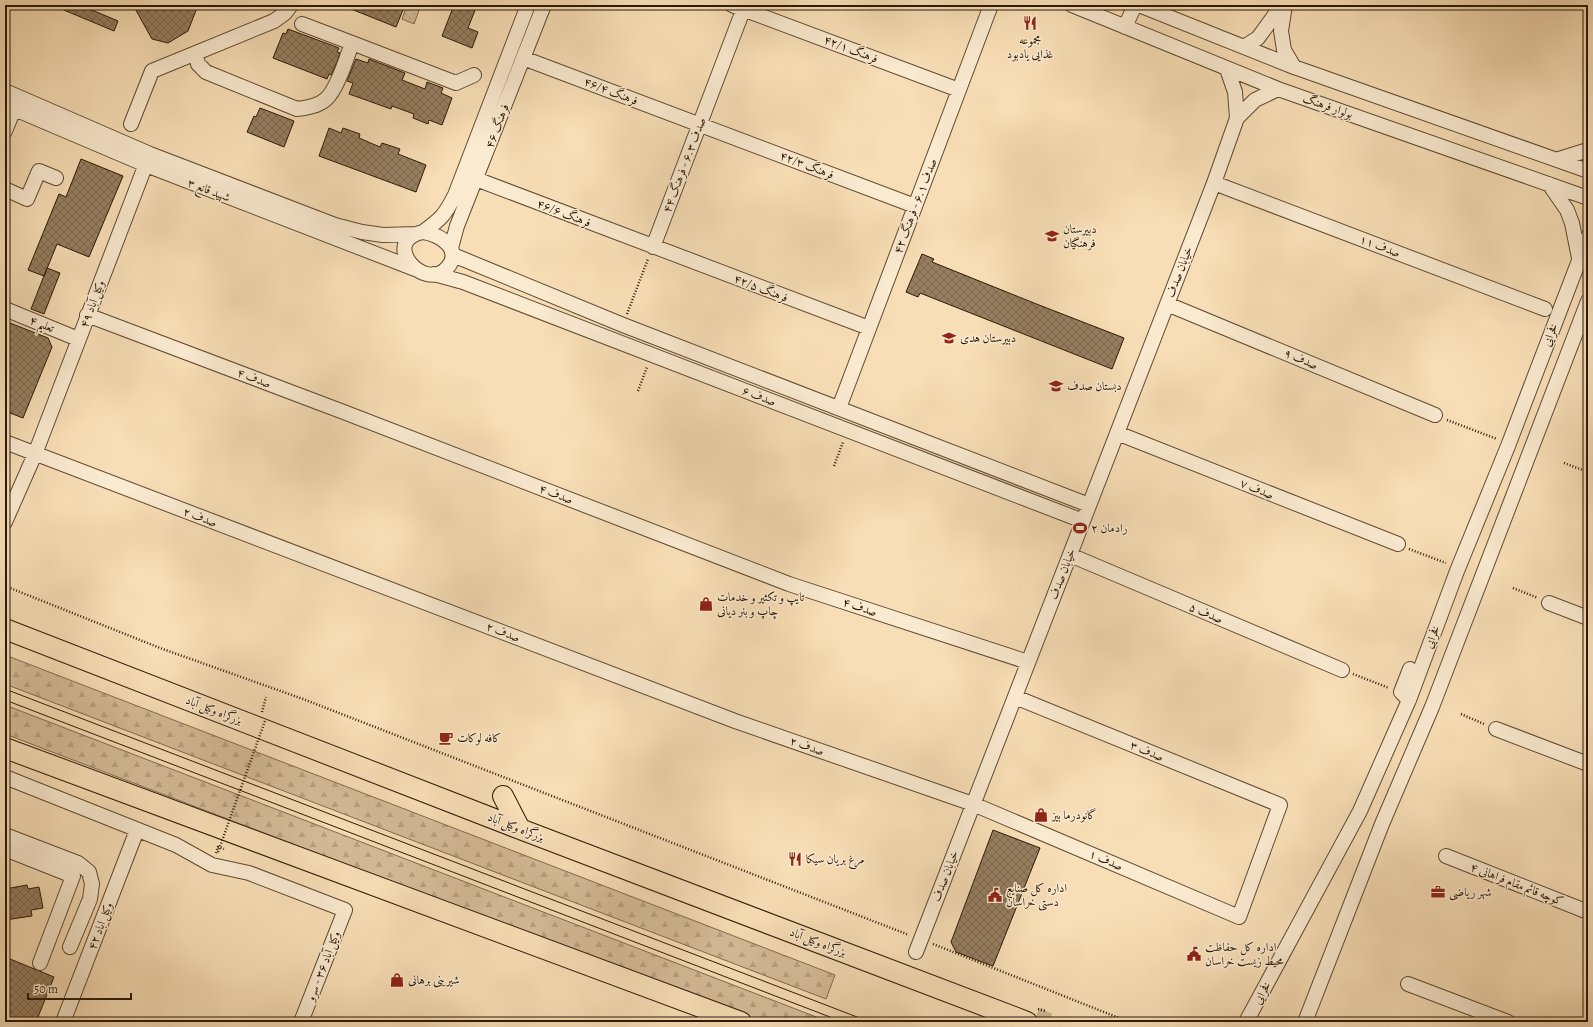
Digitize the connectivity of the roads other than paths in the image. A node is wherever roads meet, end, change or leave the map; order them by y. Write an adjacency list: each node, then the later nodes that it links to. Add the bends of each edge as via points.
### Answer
1 (291, 5): 15 (street, via 274,21)
2 (528, 5): 39 (street, فرهنگ ۴۶, via 446,213)
3 (544, 5): 16 (street, فرهنگ ۴۶)
4 (991, 5): 21 (street, صدف ۶.۱ - فرهنگ ۴۲)
5 (1072, 5): 12 (street, بولوار فرهنگ)
6 (1135, 5): 12 (street)
7 (1139, 5): 14 (street)
8 (1282, 5): 14 (street, via 1258,38)
9 (1285, 5): 17 (street, via 1281,31 1284,50)
10 (740, 6): 21 (street, فرهنگ ۴۲/۱); 26 (street, صدف ۶.۳ - فرهنگ ۴۴)
11 (302, 24): 13 (street)
12 (1125, 27): 18 (street, بولوار فرهنگ)
13 (352, 43): 15 (street, via 326,100 311,107 297,109 206,72 198,64); 19 (street, via 456,83)
14 (1244, 47): 17 (street)
15 (196, 53): 25 (street, via 152,71)
16 (523, 58): 26 (street, فرهنگ ۴۶/۴); 33 (street, فرهنگ ۴۶)
17 (1294, 67): 30 (street)
18 (1227, 69): 20 (street, بولوار فرهنگ); 24 (street, via 1235,92)
19 (474, 75)
20 (1278, 89): 24 (street, via 1255,100); 35 (street, بولوار فرهنگ)
21 (959, 90): 38 (street, صدف ۶.۱ - فرهنگ ۴۲)
22 (5, 91): 29 (street, شهید قانع ۳)
23 (10, 107): 27 (street); 29 (street, شهید قانع ۳)
24 (1237, 118): 34 (street, خیابان صدف)
25 (131, 124)
26 (699, 124): 38 (street, فرهنگ ۴۲/۳); 41 (street, صدف ۶.۳ - فرهنگ ۴۴)
27 (5, 131)
28 (1588, 150): 30 (street)
29 (148, 159): 39 (street, شهید قانع ۳, via 335,225 383,235); 44 (street, شهید قانع ۳); 50 (street, وکیل آباد ۴۹)
30 (1559, 160): 31 (street)
31 (1588, 170)
32 (56, 178): 36 (street, via 39,171 27,199)
33 (476, 179): 41 (street, فرهنگ ۴۶/۶); 42 (street, فرهنگ ۴۶, via 457,226)
34 (1214, 182): 47 (street, خیابان صدف); 49 (street, صدف ۱۱)
35 (1549, 184): 37 (street, بولوار فرهنگ); 43 (street, via 1572,222)
36 (6, 193)
37 (1588, 198)
38 (915, 206): 51 (street, صدف ۶.۱ - فرهنگ ۴۲)
39 (420, 233): 42 (street, via 430,233 442,238); 44 (street, via 410,238 404,252 406,259)
40 (1588, 237): 43 (street, فخرایی)
41 (653, 247): 51 (street, فرهنگ ۴۲/۵)
42 (452, 251): 45 (street, via 447,269); 53 (street, صدف ۶, via 623,325)
43 (1579, 260): 71 (street, فخرایی, via 1508,446)
44 (415, 269): 45 (street)
45 (434, 274): 54 (street, صدف ۶, via 463,282)
46 (1588, 301): 97 (street, فخرایی, via 1432,707 1382,824)
47 (1167, 304): 56 (street, صدف ۹); 57 (street, خیابان صدف)
48 (5, 309): 52 (street, تعلیم ۴)
49 (1545, 309)
50 (88, 315): 52 (street, وکیل آباد ۴۹); 69 (street, صدف ۴, via 789,584)
51 (869, 328): 55 (street, صدف ۶.۱ - فرهنگ ۴۲)
52 (78, 338): 60 (street, وکیل آباد ۴۹)
53 (688, 350): 54 (street); 55 (street, صدف ۶)
54 (681, 366): 62 (street, صدف ۶)
55 (839, 408): 61 (street, صدف ۶)
56 (1435, 415)
57 (1117, 433): 61 (street, خیابان صدف); 64 (street, صدف ۷)
58 (1501, 441): 71 (street, via 1451,566)
59 (5, 442): 60 (street, صدف ۲)
60 (35, 454): 63 (street, وکیل آباد ۴۹); 78 (street, صدف ۲, via 735,721)
61 (1089, 505): 62 (street, خیابان صدف)
62 (1083, 521): 65 (street, خیابان صدف)
63 (5, 522)
64 (1398, 544)
65 (1070, 555): 69 (street, خیابان صدف); 70 (street, صدف ۵)
66 (1549, 603): 67 (street)
67 (1588, 618)
68 (5, 629): 79 (highway, بزرگراه وکیل آباد)
69 (1028, 662): 72 (street, خیابان صدف)
70 (1342, 670)
71 (1405, 696): 96 (street, فخرایی, via 1360,811)
72 (1015, 697): 78 (street, خیابان صدف); 85 (street, صدف ۳, via 1280,805)
73 (1496, 729): 75 (street)
74 (5, 748): 90 (highway)
75 (1588, 764)
76 (5, 776): 80 (street)
77 (503, 796): 79 (highway)
78 (973, 804): 85 (street, صدف ۱); 86 (street, خیابان صدف)
79 (520, 829): 95 (highway, بزرگراه وکیل آباد)
80 (137, 830): 91 (street, وکیل اباد ۴۲); 92 (street, وکیل آباد ۳۶ - سرو, via 176,845 212,865 249,874 345,910)
81 (5, 835): 87 (street, via 78,863 89,872 92,884 90,899)
82 (5, 849): 88 (street, via 74,876)
83 (1446, 856): 84 (street, کوچه قائم مقام فراهانی ۴)
84 (1588, 912)
85 (1239, 917)
86 (918, 946)
87 (70, 947)
88 (40, 962)
89 (1408, 984): 98 (street)
90 (699, 1006): 93 (highway); 94 (highway)
91 (63, 1022)
92 (302, 1022)
93 (716, 1022)
94 (741, 1022)
95 (1028, 1022)
96 (1246, 1022)
97 (1305, 1022)
98 (1508, 1022)

